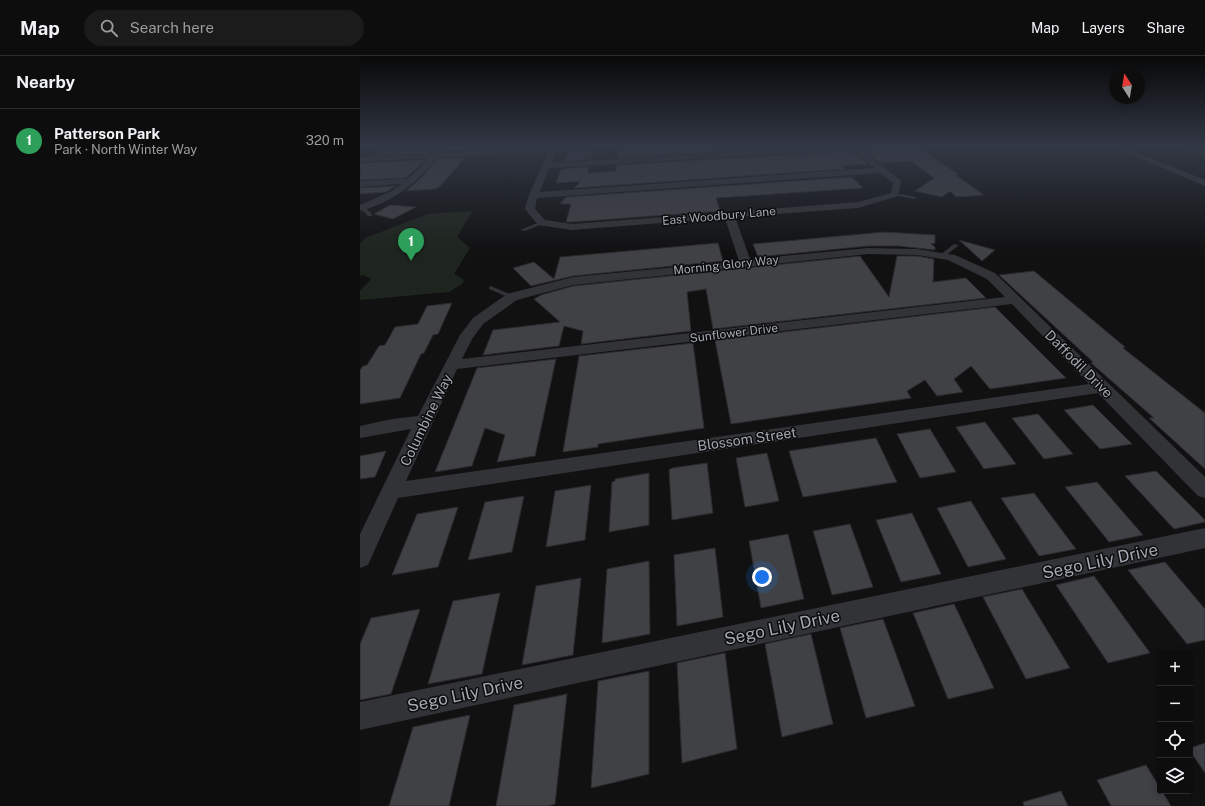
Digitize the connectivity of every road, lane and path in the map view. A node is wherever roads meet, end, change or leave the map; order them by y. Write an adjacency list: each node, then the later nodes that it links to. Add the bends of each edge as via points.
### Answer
1 (393, 182): 6 (street)
2 (409, 182): 10 (street, via 395,193)
3 (540, 182): 8 (street)
4 (715, 182): 8 (street)
5 (897, 182): 7 (street)
6 (360, 184)
7 (895, 194): 9 (lane); 12 (street, East Woodbury Lane, via 858,205)
8 (535, 195): 13 (street, via 530,209)
9 (914, 198)
10 (361, 208): 11 (lane)
11 (370, 215)
12 (729, 215): 13 (street, East Woodbury Lane, via 586,227); 17 (street)
13 (542, 223): 14 (lane)
14 (522, 230)
15 (956, 244): 16 (lane)
16 (942, 256): 17 (street, Morning Glory Way, via 917,252 868,252); 20 (street, Daffodil Drive, via 951,257 991,276)
17 (746, 264): 19 (street, Morning Glory Way, via 573,280)
18 (491, 288): 19 (lane)
19 (512, 297): 21 (street, Columbine Way, via 478,321 465,338)
20 (1015, 300): 21 (street, Sunflower Drive); 22 (street, Daffodil Drive)
21 (452, 365): 23 (street, Columbine Way)
22 (1102, 387): 25 (street, Daffodil Drive); 26 (street, Blossom Street)
23 (424, 422): 24 (street); 26 (street, Columbine Way)
24 (360, 432)
25 (1205, 490)
26 (391, 492): 28 (street, Columbine Way)
27 (1205, 538): 29 (street, Sego Lily Drive)
28 (360, 558)
29 (360, 716)

